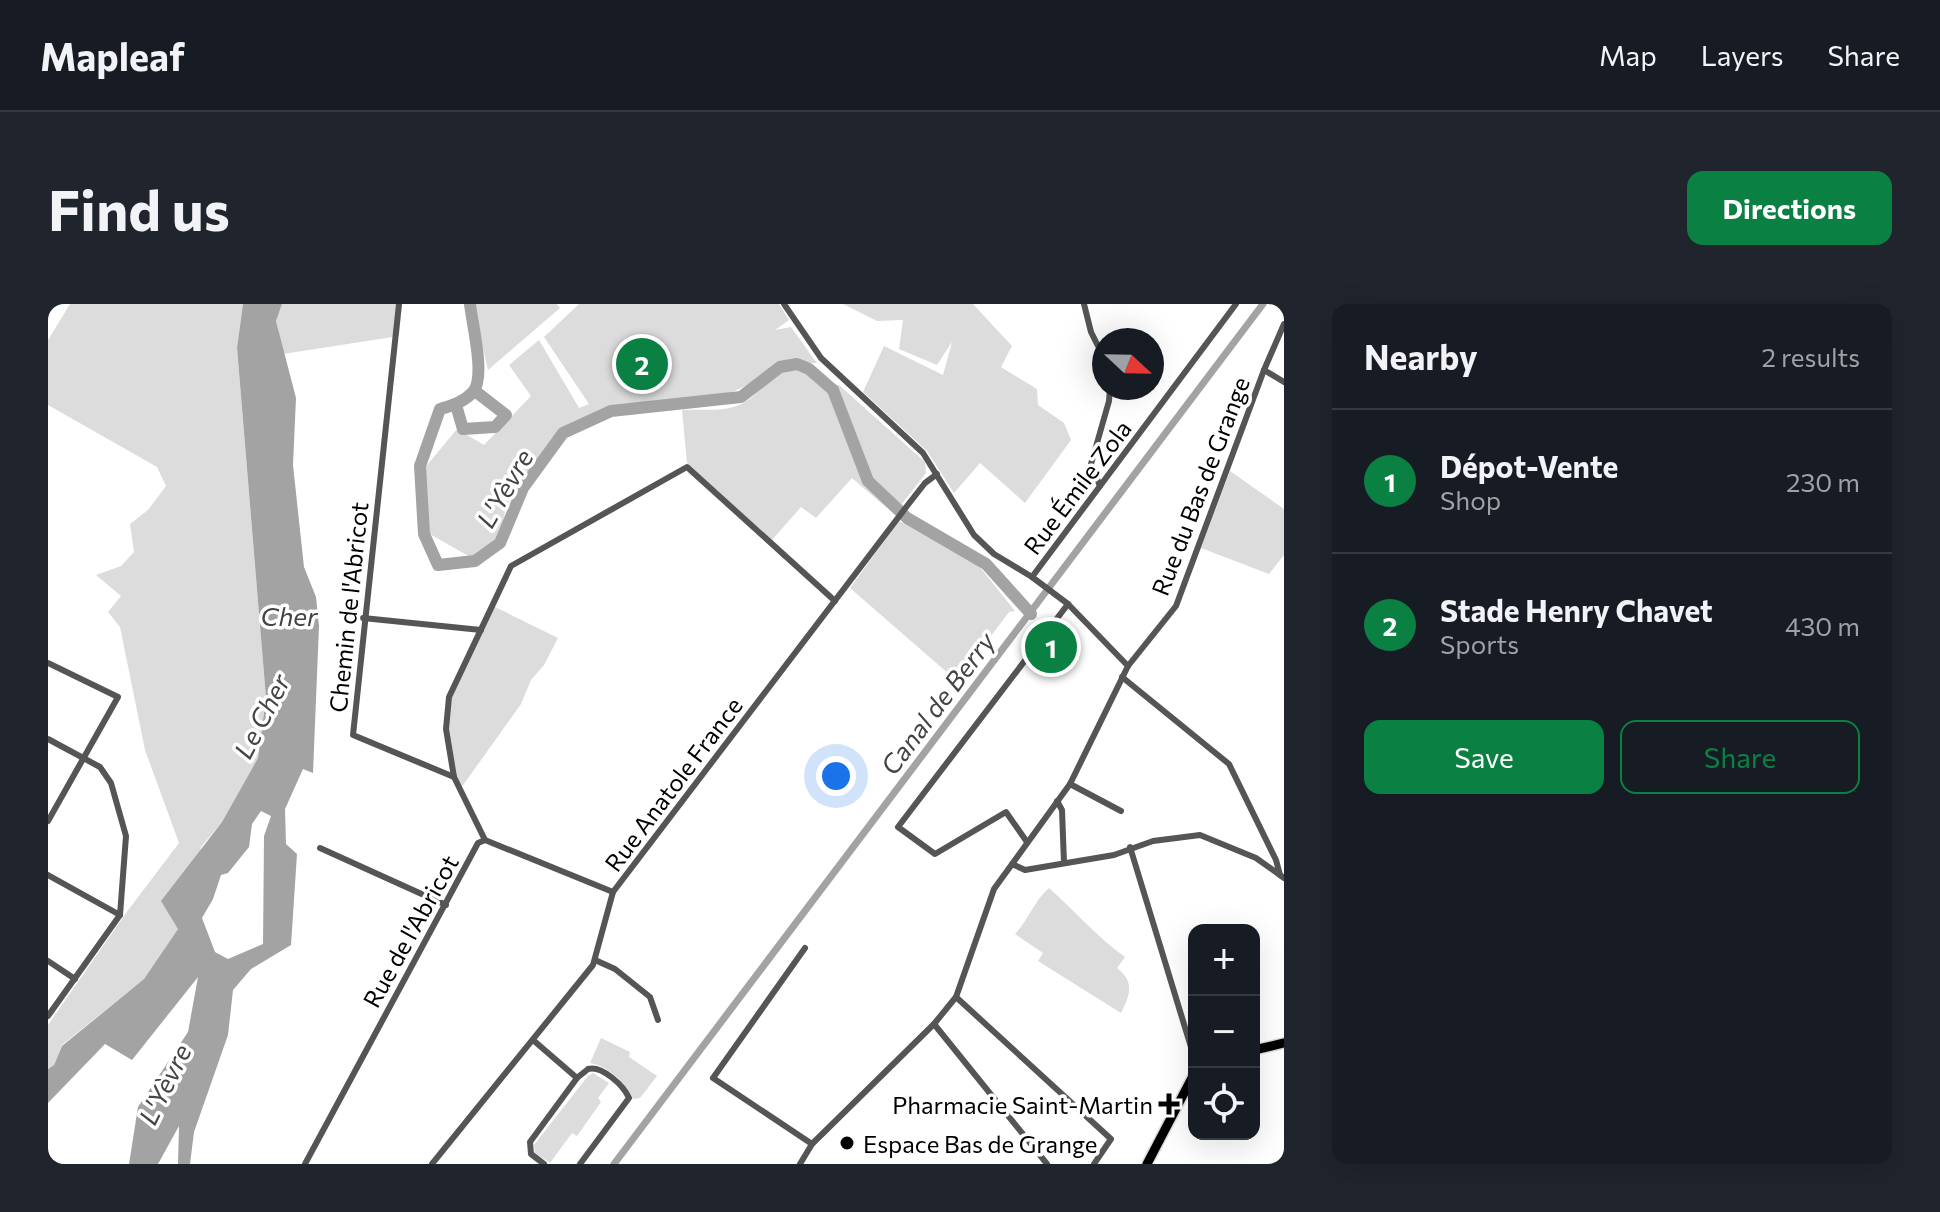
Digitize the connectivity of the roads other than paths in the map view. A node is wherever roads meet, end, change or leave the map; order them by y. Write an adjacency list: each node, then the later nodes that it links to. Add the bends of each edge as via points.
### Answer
1 (399, 304): 15 (street, Chemin de l'Abricot)
2 (1084, 304): 6 (street)
3 (1236, 304): 11 (street, Rue Émile Zola)
4 (786, 305): 10 (street, via 821,358 923,453)
5 (1284, 324): 7 (street, Rue du Bas de Grange)
6 (1092, 334)
7 (1264, 370): 8 (street); 18 (street, Rue du Bas de Grange, via 1176,606)
8 (1284, 382)
9 (1108, 400): 11 (street, via 1091,464)
10 (937, 474): 12 (street, via 974,535); 13 (street, Rue Anatole France)
11 (1100, 486): 12 (street, Rue Émile Zola)
12 (1032, 577): 14 (street)
13 (835, 601): 16 (street, via 687,467 511,566); 35 (street, Rue Anatole France)
14 (1068, 604): 18 (street); 28 (street, via 898,827 935,854 1006,812)
15 (363, 618): 16 (street); 22 (street, Chemin de l'Abricot, via 353,735)
16 (481, 630): 22 (street, via 449,697 446,729)
17 (48, 663): 21 (street, via 118,697)
18 (1128, 666): 19 (street, Rue du Bas de Grange)
19 (1122, 677): 23 (street, Rue du Bas de Grange); 34 (street, via 1229,764)
20 (48, 739): 21 (street)
21 (86, 757): 26 (street); 37 (street, via 111,783 126,836)
22 (454, 777): 27 (street)
23 (1070, 784): 24 (street, Rue du Bas de Grange); 25 (street)
24 (1057, 801): 28 (street, Rue du Bas de Grange); 31 (street)
25 (1121, 811)
26 (49, 817)
27 (485, 840): 35 (street, Rue de l'Abricot); 36 (street, Rue de l'Abricot, via 478,843)
28 (1027, 842): 32 (street, Rue du Bas de Grange)
29 (1130, 847): 31 (street, via 1114,855); 34 (street, via 1200,835 1256,858); 46 (street)
30 (320, 848): 36 (street)
31 (1064, 863): 32 (street, via 1025,870)
32 (1012, 864): 42 (street, Rue du Bas de Grange, via 990,899)
33 (48, 875): 37 (street)
34 (1282, 877)
35 (613, 892): 39 (street, Rue Anatole France)
36 (446, 905): 53 (street, Rue de l'Abricot)
37 (120, 915): 41 (street)
38 (805, 948): 52 (street, via 713,1078)
39 (595, 960): 44 (street, via 650,997); 47 (street, Rue Anatole France)
40 (48, 961): 41 (street)
41 (75, 979): 43 (street)
42 (956, 997): 45 (street, Rue du Bas de Grange); 59 (street, via 1111,1139)
43 (48, 1016)
44 (658, 1020)
45 (934, 1024): 52 (street, Rue du Bas de Grange); 58 (street)
46 (1188, 1037)
47 (533, 1040): 50 (street); 54 (street, Rue Anatole France)
48 (1284, 1043): 49 (main road)
49 (1260, 1049)
50 (577, 1078): 55 (street, via 530,1142 531,1154); 56 (street, via 599,1069 629,1098)
51 (1188, 1085): 60 (main road)
52 (812, 1144): 57 (street, Rue du Bas de Grange)
53 (305, 1164)
54 (432, 1164)
55 (544, 1164)
56 (580, 1164)
57 (800, 1164)
58 (1047, 1164)
59 (1094, 1164)
60 (1147, 1164)

